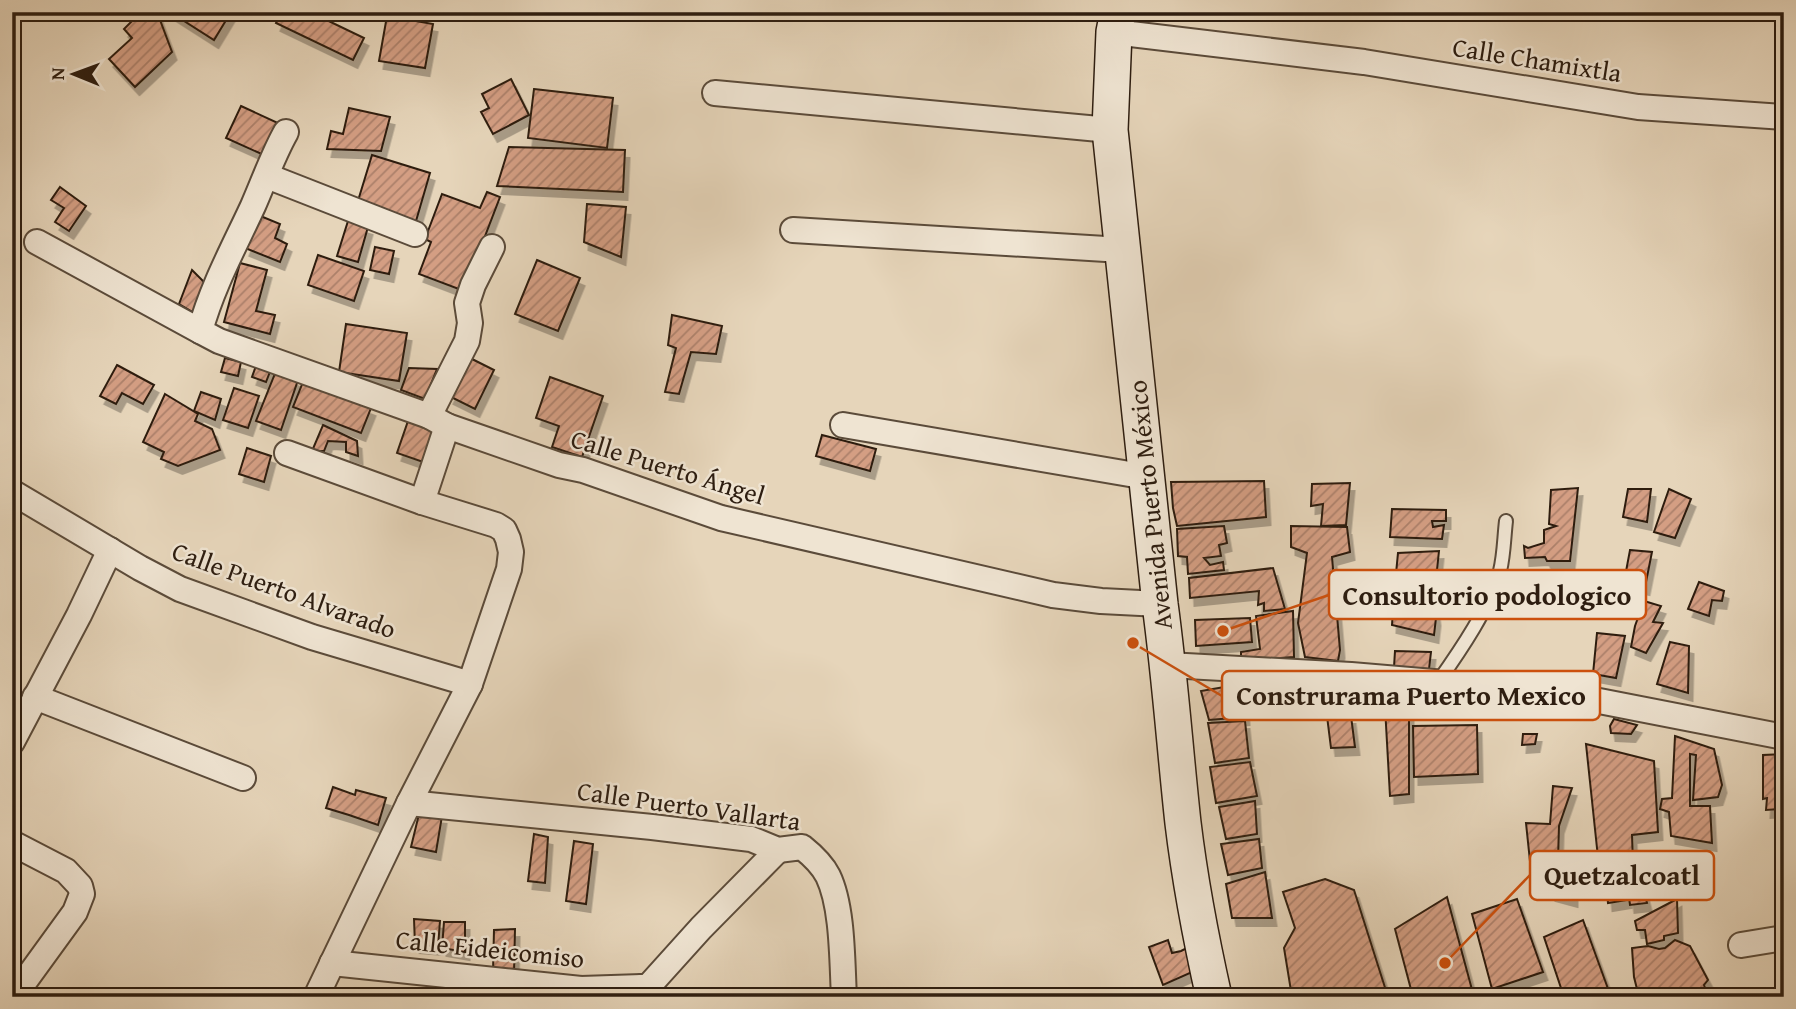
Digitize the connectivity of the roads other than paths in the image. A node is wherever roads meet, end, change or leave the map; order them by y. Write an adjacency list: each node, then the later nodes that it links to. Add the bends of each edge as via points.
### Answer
1 (1116, 22): 3 (street, Calle Chamixtla, via 1638,107); 4 (main road, Avenida Puerto México)
2 (715, 93): 4 (street)
3 (1784, 117)
4 (1110, 130): 11 (main road, Avenida Puerto México)
5 (286, 132): 6 (street)
6 (267, 176): 8 (street); 12 (street)
7 (793, 230): 11 (street)
8 (415, 234)
9 (37, 242): 12 (street, Calle Puerto Ángel)
10 (492, 247): 13 (street, via 467,303 467,341)
11 (1122, 250): 16 (main road, Avenida Puerto México)
12 (200, 331): 13 (street, Calle Puerto Ángel)
13 (438, 421): 18 (street); 21 (street, Calle Puerto Ángel, via 721,518 1053,595)
14 (843, 425): 16 (street)
15 (287, 453): 18 (street)
16 (1147, 477): 21 (main road, Avenida Puerto México)
17 (12, 492): 20 (street, Calle Puerto Alvarado)
18 (422, 502): 24 (street, via 496,525 508,539 509,569)
19 (1506, 521): 23 (lane, via 1492,592)
20 (110, 550): 24 (street, Calle Puerto Alvarado, via 180,589 312,637); 25 (street)
21 (1160, 604): 22 (main road, Avenida Puerto México)
22 (1168, 664): 23 (street); 39 (main road, Avenida Puerto México, via 1183,824)
23 (1438, 682): 26 (street, via 1553,692)
24 (470, 684): 29 (street)
25 (35, 698): 27 (street); 28 (street)
26 (1784, 737)
27 (12, 742)
28 (243, 778)
29 (409, 803): 31 (street, Calle Puerto Vallarta, via 751,839); 34 (street)
30 (12, 843): 35 (street, via 66,871 82,894 75,912)
31 (778, 850): 36 (street); 38 (street, Calle Puerto Vallarta, via 802,847 828,875 837,907)
32 (1784, 938): 33 (street)
33 (1741, 946)
34 (332, 963): 36 (street, Calle Fideicomiso); 37 (street)
35 (22, 985)
36 (640, 992)
37 (316, 997)
38 (844, 997)
39 (1214, 997)

